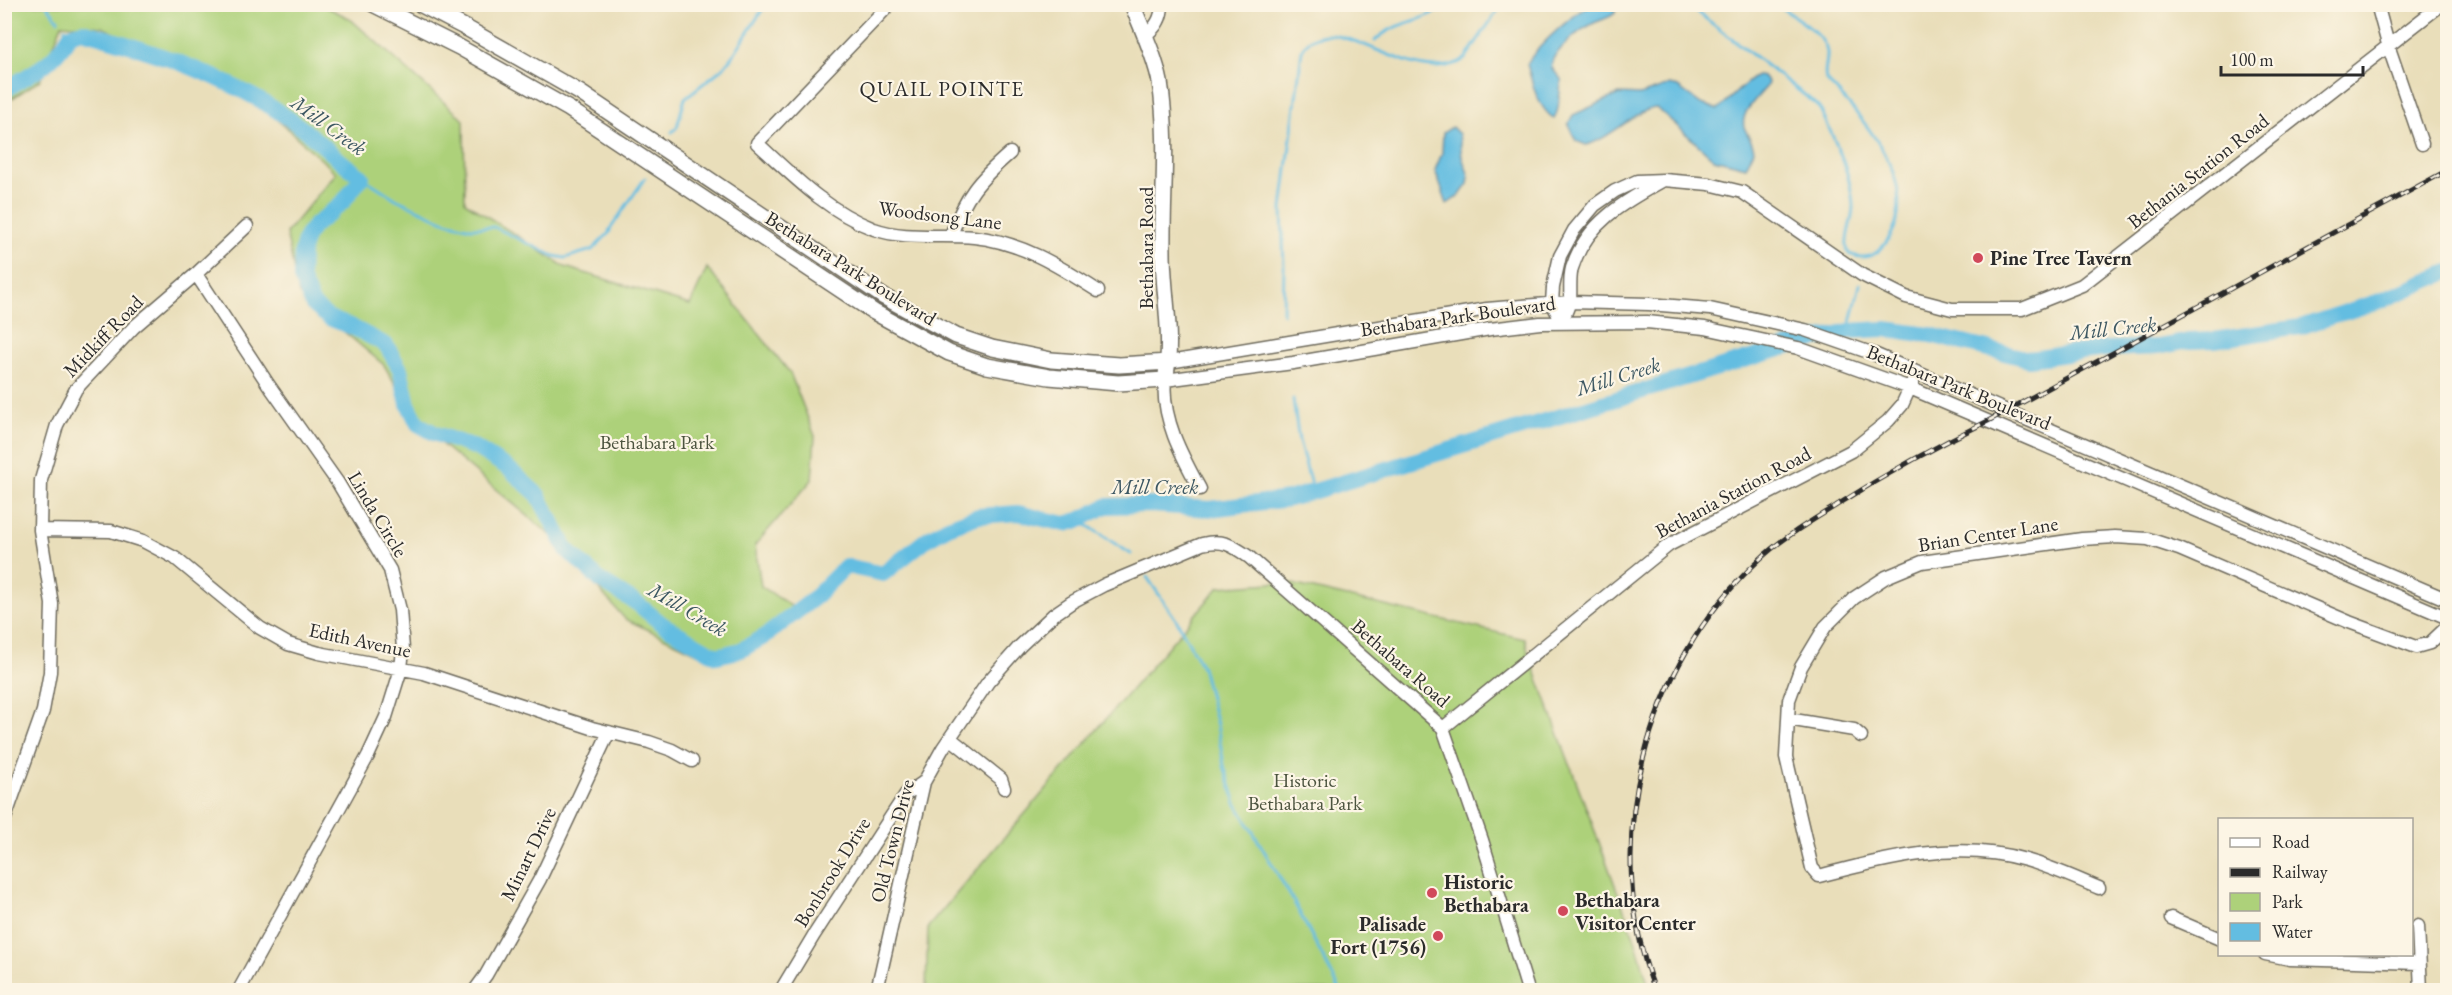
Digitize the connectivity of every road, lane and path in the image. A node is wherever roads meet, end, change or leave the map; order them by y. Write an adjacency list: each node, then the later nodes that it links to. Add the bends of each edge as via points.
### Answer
1 (374, 4): 22 (main road, Bethabara Park Boulevard, via 569,109 874,312 949,352 987,366 1049,377 1118,383)
2 (420, 4): 20 (main road, Bethabara Park Boulevard, via 579,92 884,297 956,336 1051,360 1119,365)
3 (890, 4): 14 (street, Woodsong Lane, via 757,143 813,195 855,221 891,233)
4 (1132, 4): 8 (main road, Bethabara Road)
5 (1162, 4): 8 (street, via 1155,29)
6 (2377, 4): 9 (street)
7 (2442, 4): 9 (street, Bethania Station Road)
8 (1145, 35): 20 (main road, Bethabara Road, via 1160,80 1164,116 1163,252)
9 (2389, 48): 10 (street); 12 (street, Bethania Station Road, via 2082,285 2022,309 1952,309 1906,297 1862,275 1742,192)
10 (2422, 144)
11 (1010, 153): 14 (street, via 981,178 963,205)
12 (1664, 180): 17 (street, via 1605,216 1585,241 1572,270); 18 (street, Bethania Station Road, via 1637,181 1595,206 1574,230 1560,256)
13 (247, 226): 15 (street, Midkiff Road)
14 (951, 236): 16 (street, Woodsong Lane, via 998,241 1033,252)
15 (196, 274): 25 (street, Midkiff Road, via 134,327 76,389 48,449 41,480); 30 (street, Linda Circle, via 338,483 390,570 400,609)
16 (1098, 291)
17 (1570, 302): 18 (street, Bethabara Park Boulevard); 19 (street); 21 (street, Bethabara Park Boulevard, via 1710,309 1805,330)
18 (1552, 303): 19 (street); 20 (street, Bethabara Park Boulevard, via 1487,309)
19 (1562, 322): 22 (street, Bethabara Park Boulevard, via 1490,329 1293,363); 23 (street, Bethabara Park Boulevard, via 1647,322 1706,328 1798,348)
20 (1169, 362): 22 (main road, Bethabara Road)
21 (1918, 372): 23 (street, Bethania Station Road); 27 (street, Bethabara Park Boulevard)
22 (1165, 380): 24 (street, Bethabara Road, via 1163,396 1179,449)
23 (1910, 388): 28 (street, Bethabara Park Boulevard); 32 (street, Bethania Station Road, via 1888,421 1851,452 1669,545)
24 (1200, 489)
25 (40, 530): 30 (street, Edith Avenue, via 111,531 143,541 175,558 260,628 288,644); 39 (street, Midkiff Road, via 52,604 52,658 43,711)
26 (1232, 544): 32 (street, Bethabara Road); 35 (street, Old Town Drive, via 1202,543 1072,602 1037,630 987,682)
27 (2448, 600)
28 (2448, 618)
29 (2448, 626): 31 (street, Brian Center Lane, via 2430,643 2416,647 2179,549 2148,539 2082,539 1922,562 1886,577 1854,598 1825,627 1801,667 1789,700)
30 (401, 669): 33 (street, Edith Avenue, via 472,687); 46 (street, Linda Circle, via 368,756)
31 (1788, 719): 34 (street, via 1846,728); 40 (street, Brian Center Lane, via 1786,757 1794,799 1812,868 1820,876 1918,853 1996,853 2025,859)
32 (1443, 728): 50 (street, Bethabara Road)
33 (609, 732): 36 (street, Edith Avenue, via 672,750); 47 (street, Minart Drive, via 540,879)
34 (1861, 736)
35 (950, 738): 37 (street, Old Town Drive); 38 (street, via 1001,778)
36 (692, 761)
37 (924, 782): 48 (street, Bonbrook Drive, via 906,794); 49 (street, Old Town Drive)
38 (1004, 788)
39 (4, 821)
40 (2099, 888)
41 (2171, 918): 43 (street)
42 (2418, 926): 45 (street)
43 (2218, 938)
44 (2279, 956): 45 (street)
45 (2419, 963): 51 (street)
46 (239, 990)
47 (475, 990)
48 (782, 990)
49 (877, 990)
50 (1528, 990)
51 (2421, 990)

